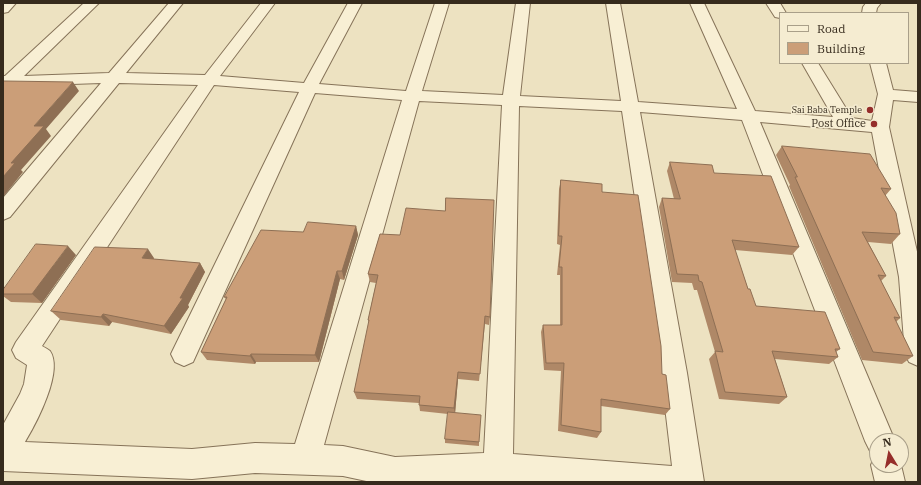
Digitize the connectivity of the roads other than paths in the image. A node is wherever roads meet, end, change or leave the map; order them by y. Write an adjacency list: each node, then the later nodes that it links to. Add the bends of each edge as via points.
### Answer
1 (9, 3): 12 (street)
2 (92, 3): 19 (street)
3 (176, 3): 17 (street)
4 (268, 3): 18 (street)
5 (355, 3): 20 (street)
6 (442, 3): 22 (street)
7 (523, 3): 24 (street)
8 (613, 3): 25 (street)
9 (697, 3): 26 (street)
10 (773, 3): 13 (street)
11 (874, 3): 14 (street)
12 (3, 9)
13 (779, 12)
14 (869, 12)
15 (811, 64): 27 (street)
16 (878, 64): 21 (street)
17 (113, 78): 18 (street); 19 (street); 29 (street)
18 (209, 80): 20 (street); 34 (street, via 25,350 40,360 40,374 28,409)
19 (5, 83)
20 (309, 88): 22 (street); 31 (street)
21 (886, 94): 23 (street); 28 (street)
22 (412, 96): 24 (street); 35 (street)
23 (918, 97)
24 (511, 101): 25 (street); 36 (street)
25 (629, 106): 26 (street); 41 (street, via 674,373)
26 (749, 116): 27 (street); 33 (street)
27 (846, 123): 28 (street)
28 (880, 127): 30 (street)
29 (3, 212)
30 (914, 278): 32 (street)
31 (184, 354)
32 (918, 354)
33 (877, 433)
34 (3, 454): 37 (street)
35 (305, 460): 37 (street, via 255,458); 38 (street, via 343,461)
36 (498, 468): 38 (street); 39 (street)
37 (189, 473)
38 (394, 477)
39 (607, 480): 40 (street)
40 (679, 482)
41 (689, 482)

